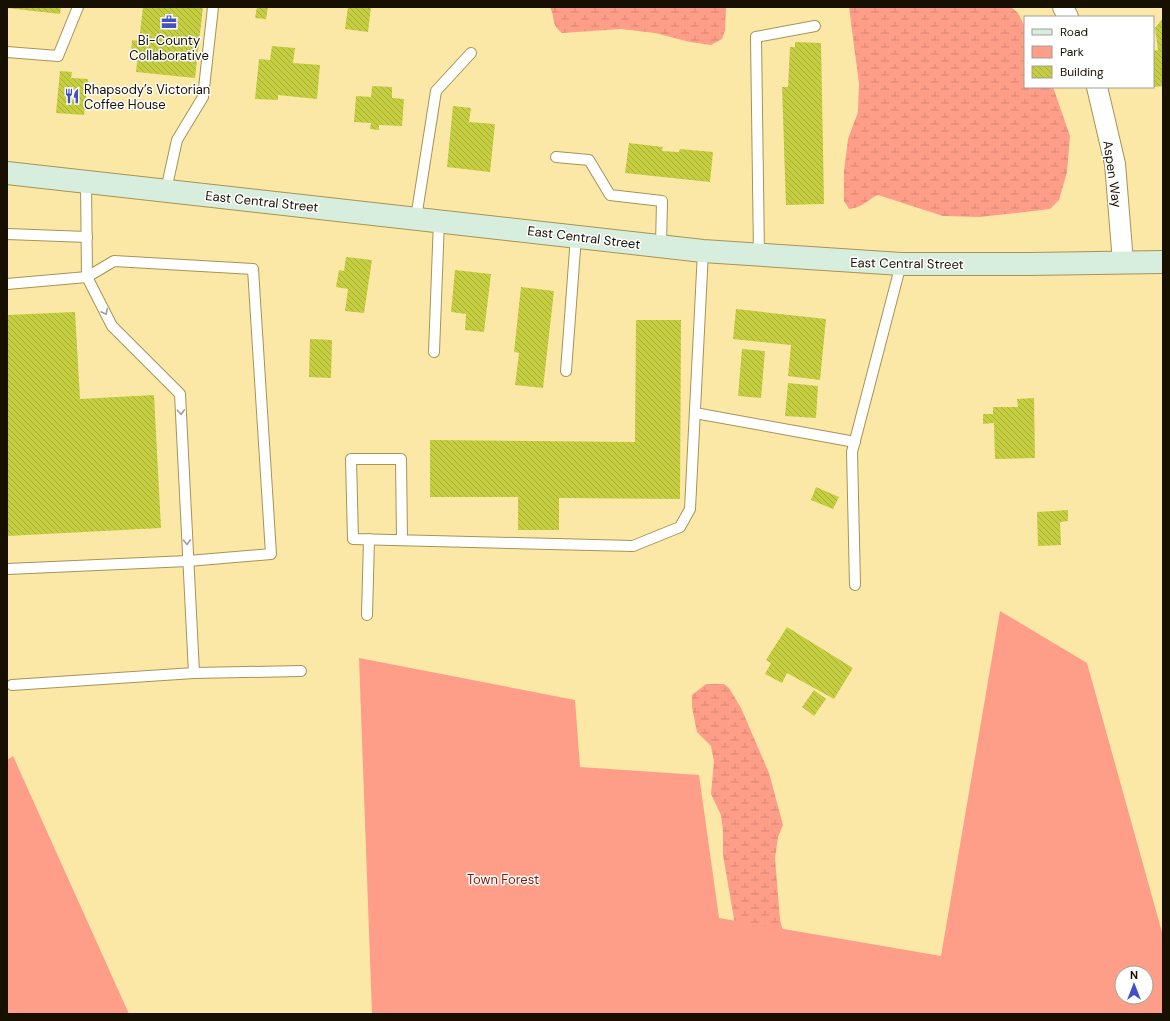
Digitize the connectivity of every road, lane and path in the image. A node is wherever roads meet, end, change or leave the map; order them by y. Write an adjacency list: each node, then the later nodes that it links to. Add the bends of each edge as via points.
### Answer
1 (78, 7): 6 (lane, via 58,56)
2 (213, 7): 12 (lane, via 203,97 177,140)
3 (1063, 7): 4 (street)
4 (1068, 16)
5 (815, 26): 20 (lane, via 756,37)
6 (7, 52)
7 (471, 53): 13 (lane, via 436,91)
8 (1097, 88): 21 (street, Aspen Way, via 1114,164)
9 (556, 157): 18 (lane, via 589,160 610,194 662,201)
10 (7, 173): 11 (main road, East Central Street)
11 (86, 181): 12 (main road, East Central Street); 17 (lane)
12 (166, 190): 13 (main road, East Central Street)
13 (416, 218): 14 (main road, East Central Street)
14 (439, 220): 16 (main road, East Central Street); 26 (lane)
15 (7, 234): 17 (lane)
16 (576, 236): 18 (main road, East Central Street); 27 (lane)
17 (87, 237): 24 (lane)
18 (661, 246): 19 (main road, East Central Street)
19 (703, 251): 20 (main road, East Central Street); 28 (lane)
20 (759, 255): 23 (main road, East Central Street)
21 (1123, 262): 22 (main road, East Central Street); 23 (main road, East Central Street)
22 (1163, 262)
23 (901, 264): 29 (lane)
24 (87, 277): 25 (lane); 32 (lane, one-way to 32, via 112,326 180,394); 32 (lane, via 114,261 253,269 271,554)
25 (7, 284)
26 (434, 352)
27 (566, 371)
28 (695, 413): 29 (lane); 31 (lane, via 690,509 680,527 633,546)
29 (855, 442): 34 (lane, via 852,452)
30 (369, 539): 31 (lane); 31 (lane, via 353,539 351,459 401,459); 35 (lane)
31 (402, 540)
32 (188, 561): 33 (lane); 37 (lane)
33 (7, 569)
34 (855, 585)
35 (367, 615)
36 (301, 671): 37 (lane)
37 (194, 673): 38 (lane)
38 (12, 685)

